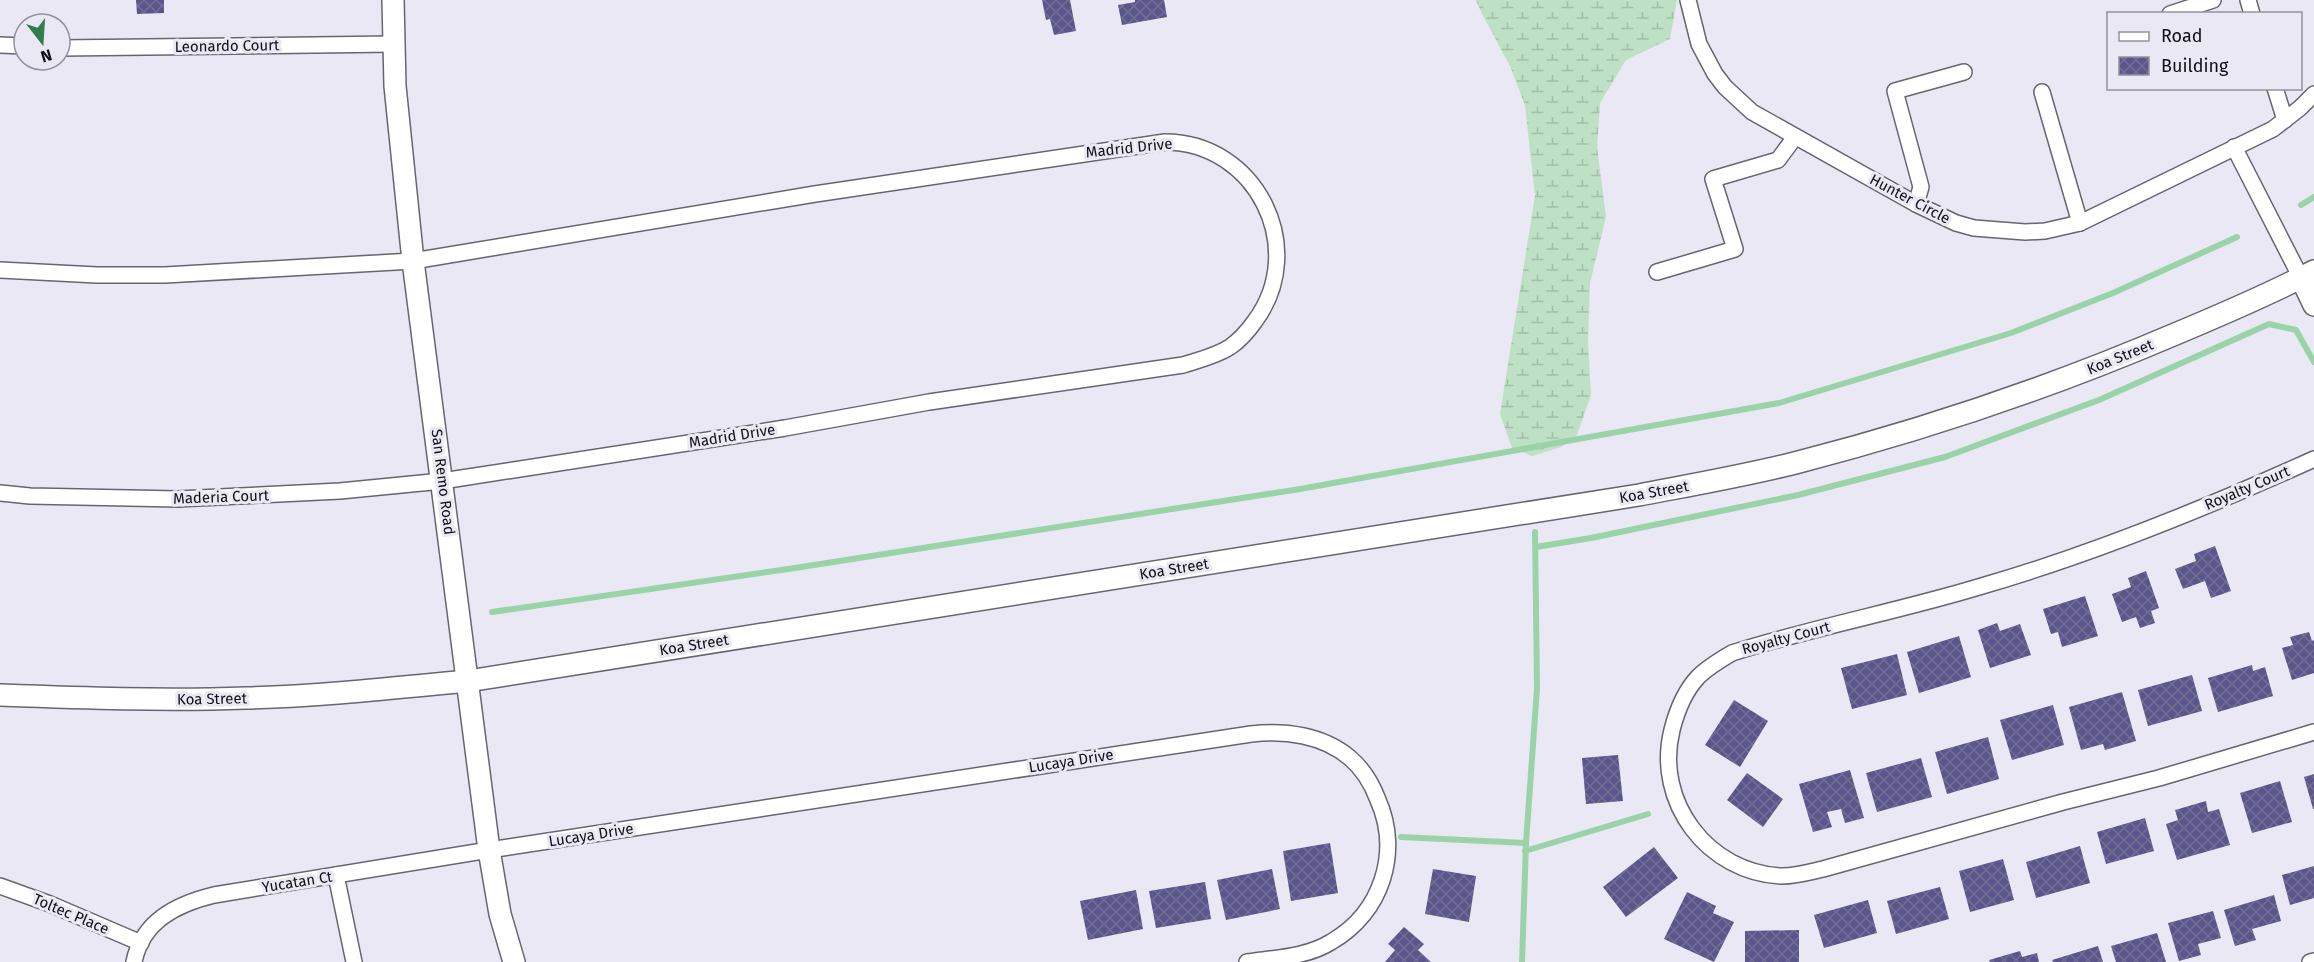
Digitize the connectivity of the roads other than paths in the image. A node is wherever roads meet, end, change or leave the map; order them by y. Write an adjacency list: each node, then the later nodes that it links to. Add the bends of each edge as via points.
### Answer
1 (393, 0): 5 (main road, San Remo Road)
2 (1688, 0): 12 (street, Hunter Circle, via 1699,44 1725,87 1752,112)
3 (2213, 0): 4 (street)
4 (2176, 12)
5 (394, 44): 6 (street, Leonardo Court); 16 (main road, San Remo Road)
6 (72, 48)
7 (1964, 72): 14 (street, via 1895,91 1921,188)
8 (2276, 90): 11 (street)
9 (2042, 92): 15 (street)
10 (2314, 93): 11 (street, Hunter Circle)
11 (2285, 120): 13 (street, Hunter Circle)
12 (1795, 137): 14 (street, Hunter Circle); 18 (street, via 1778,160 1713,179 1735,249)
13 (2234, 147): 15 (street, Hunter Circle); 19 (street)
14 (1916, 204): 15 (street, Hunter Circle, via 1956,223 1991,230 2045,231)
15 (2080, 223)
16 (413, 261): 17 (street, via 143,276); 22 (main road, San Remo Road); 22 (street, Madrid Drive, via 815,194 1165,142 1205,149 1239,169 1264,201 1276,243 1274,281 1261,314 1249,330 1230,346 1183,365)
17 (0, 270)
18 (1657, 272)
19 (2308, 274): 20 (main road); 24 (main road, Koa Street, via 2152,344 2054,382 1793,464 1496,519)
20 (2314, 305)
21 (2314, 459): 26 (street, Royalty Court, via 2225,499 2056,563 1981,587 1732,653 1698,678 1685,695 1670,738 1668,767 1677,802 1712,851 1739,865 1785,876 2159,778)
22 (442, 481): 23 (street, Maderia Court, via 340,492 178,499); 24 (main road, San Remo Road)
23 (0, 493)
24 (468, 681): 25 (main road, Koa Street, via 247,698 116,700); 27 (main road, San Remo Road)
25 (0, 695)
26 (2314, 732)
27 (489, 850): 28 (street, Yucatan Ct); 34 (main road, San Remo Road, via 500,914); 35 (street, Lucaya Drive, via 1251,734 1291,733 1338,750 1368,779 1386,823 1387,867 1364,913 1330,943 1299,954)
28 (336, 875): 30 (street, Yucatan Ct, via 193,900 157,920); 33 (street)
29 (0, 886): 30 (street, Toltec Place)
30 (141, 943): 32 (street, Yucatan Ct)
31 (2314, 961): 36 (street)
32 (134, 962)
33 (354, 962)
34 (514, 962)
35 (1247, 962)
36 (2310, 962)

